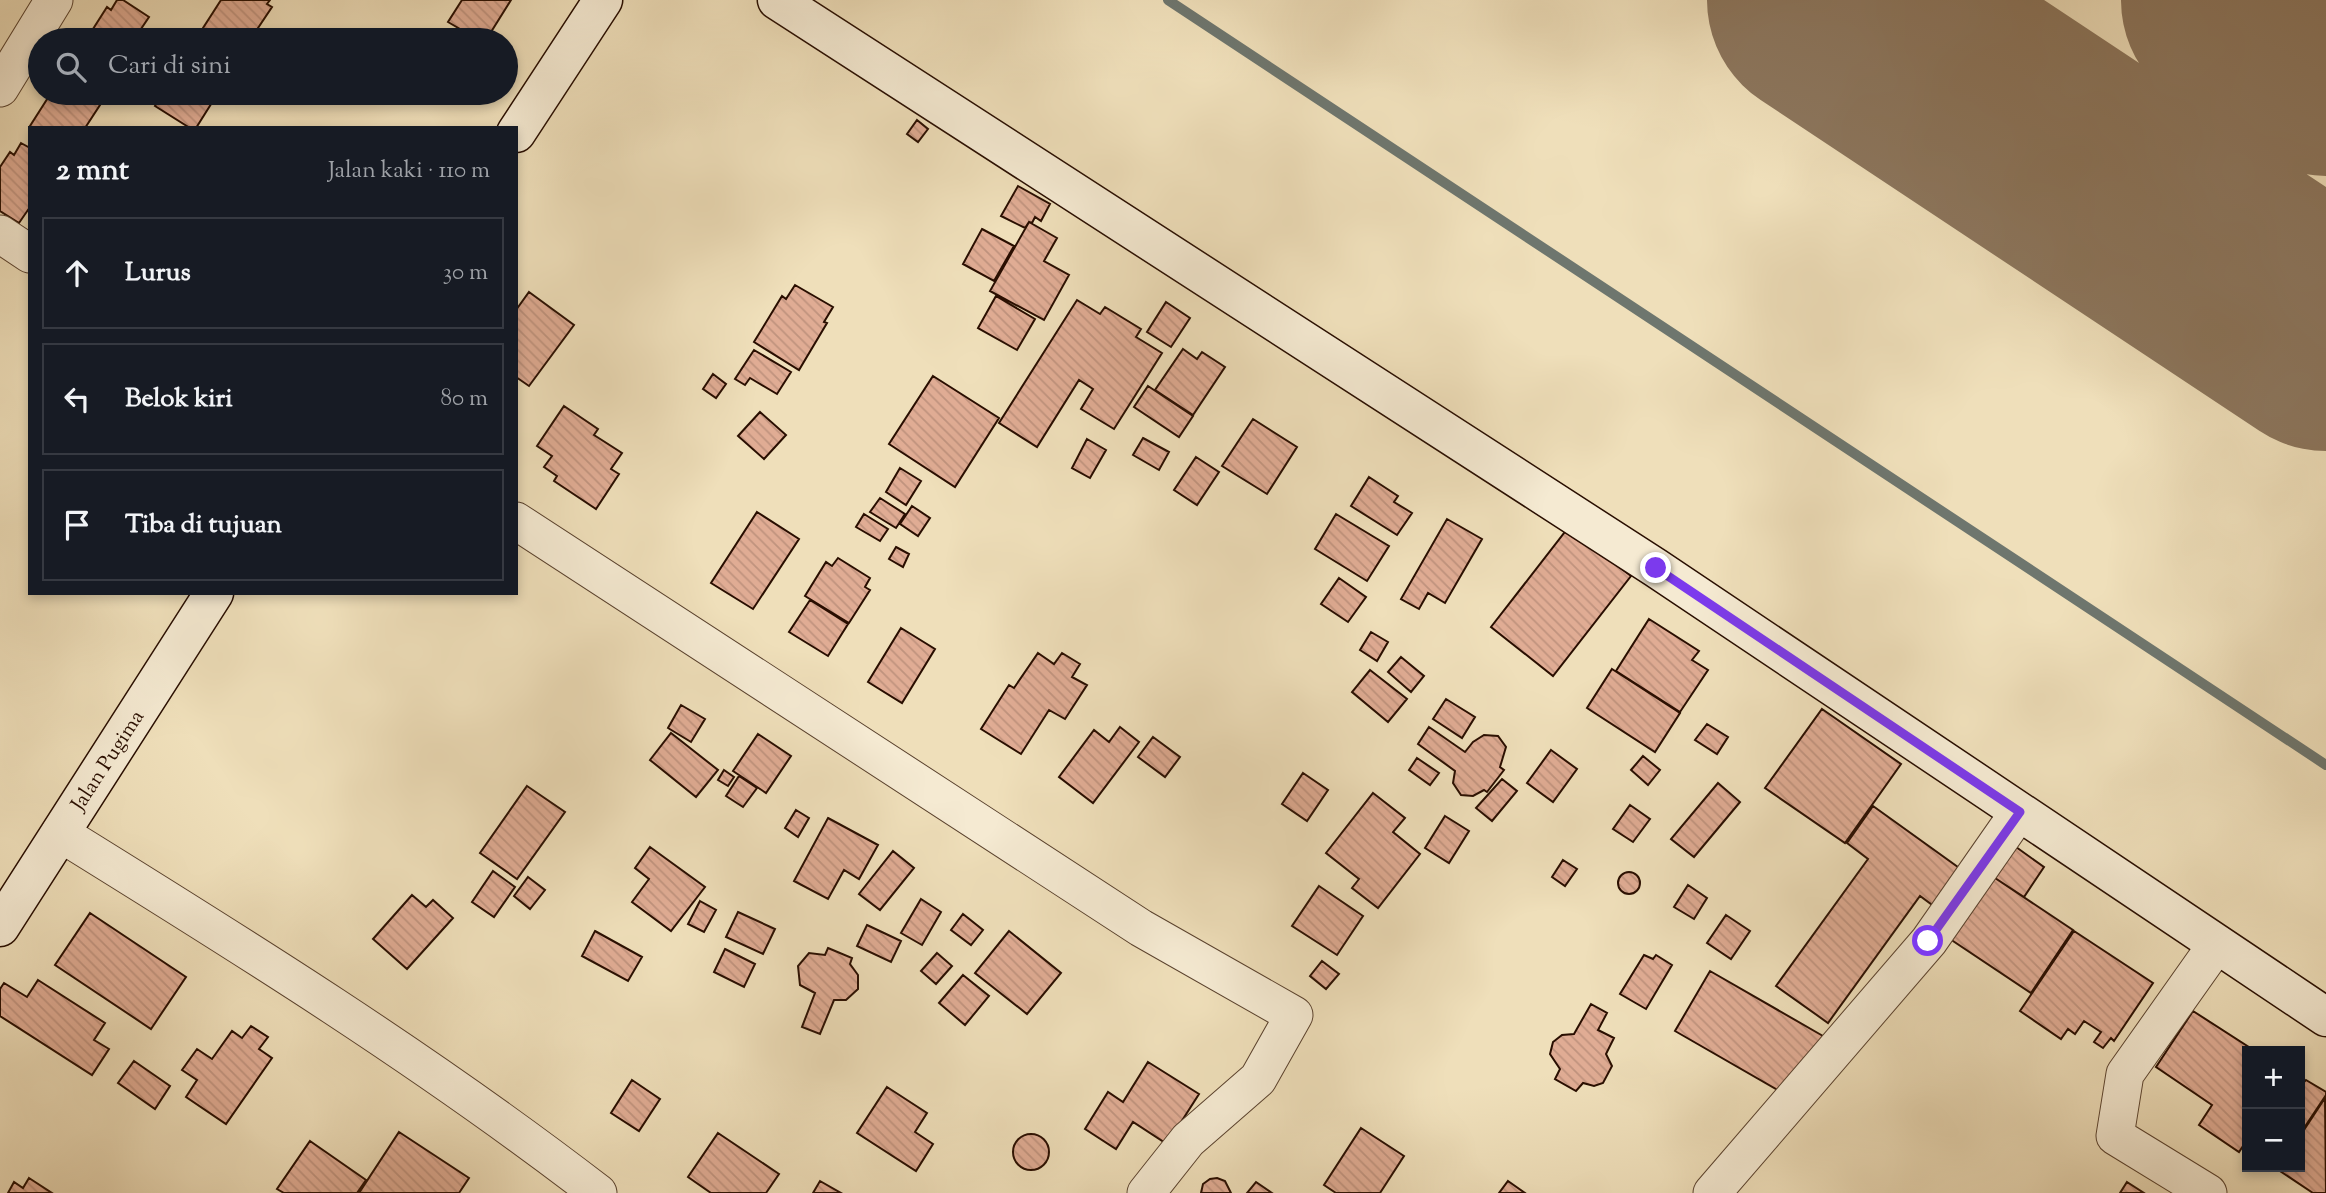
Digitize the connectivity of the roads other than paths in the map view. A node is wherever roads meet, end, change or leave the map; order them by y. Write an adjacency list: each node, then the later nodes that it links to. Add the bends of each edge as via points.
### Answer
1 (54, 0): 4 (street)
2 (603, 0): 7 (main road)
3 (777, 0): 12 (main road, via 1656,568)
4 (37, 28)
5 (28, 42): 6 (street)
6 (0, 88)
7 (518, 130)
8 (0, 234): 9 (street)
9 (28, 253)
10 (518, 522): 18 (street, via 1141,928 1294,1016 1258,1079 1188,1140)
11 (213, 595): 13 (main road, Jalan Pugima)
12 (2020, 812): 15 (main road); 19 (street, via 1928,941)
13 (60, 833): 14 (main road, Jalan Pugima); 17 (street, via 285,973 529,1139)
14 (0, 927)
15 (2217, 944): 16 (main road); 20 (street, via 2125,1074 2115,1136)
16 (2326, 1017)
17 (598, 1193)
18 (1146, 1193)
19 (1712, 1193)
20 (2208, 1193)

